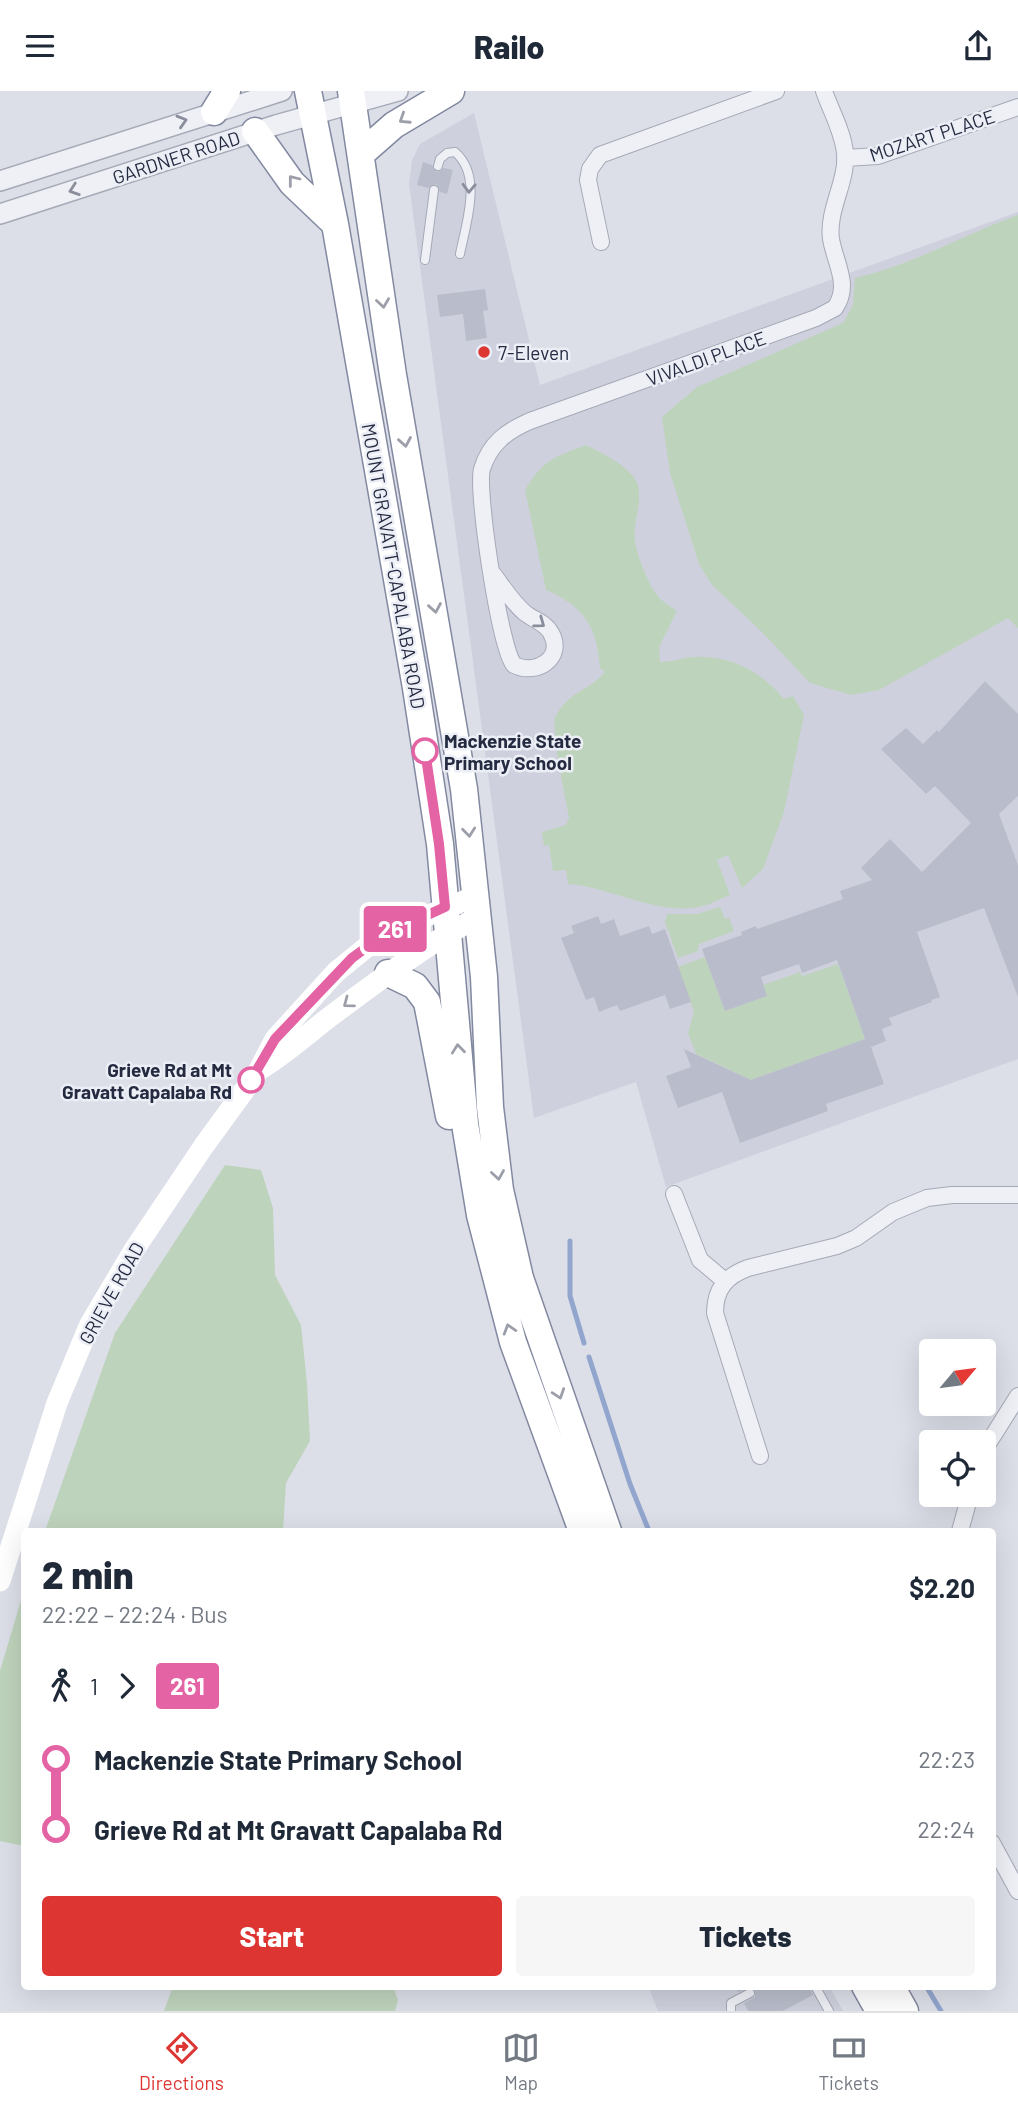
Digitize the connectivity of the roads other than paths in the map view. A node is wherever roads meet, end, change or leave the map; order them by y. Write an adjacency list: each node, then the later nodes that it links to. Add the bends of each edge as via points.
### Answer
1 (282, 91): 7 (street, GARDNER ROAD)
2 (398, 91): 6 (street, GARDNER ROAD)
3 (451, 91): 11 (highway, one-way to 11, via 394,125)
4 (776, 91): 18 (street, via 600,155 592,163 588,180)
5 (824, 91): 12 (street, VIVALDI PLACE)
6 (352, 97): 8 (street, GARDNER ROAD); 11 (highway, MOUNT GRAVATT-CAPALABA ROAD)
7 (221, 101): 14 (street, GARDNER ROAD, one-way to 7)
8 (311, 103): 10 (street, GARDNER ROAD); 17 (highway, MOUNT GRAVATT-CAPALABA ROAD)
9 (1018, 107): 12 (street, MOZART PLACE, via 878,156)
10 (255, 131): 16 (street, GARDNER ROAD, one-way to 16); 17 (highway, one-way to 10, via 292,183)
11 (361, 154): 22 (highway, MOUNT GRAVATT-CAPALABA ROAD, one-way to 22, via 393,375 459,750)
12 (845, 158): 21 (street, VIVALDI PLACE, via 832,219 831,239 842,284 835,308 503,435 486,460 480,480)
13 (438, 166): 19 (lane, one-way to 19, via 447,153 455,152 464,160 471,179)
14 (0, 181)
15 (434, 190): 20 (lane)
16 (0, 214)
17 (335, 224): 23 (highway, MOUNT GRAVATT-CAPALABA ROAD, via 416,688)
18 (601, 241)
19 (460, 254)
20 (425, 260)
21 (493, 574): 21 (street, VIVALDI PLACE, one-way to 21, via 523,611 553,636 552,655 541,667 525,669 510,660)
22 (477, 906): 23 (main road, GRIEVE ROAD); 35 (highway, MOUNT GRAVATT-CAPALABA ROAD, one-way to 35, via 489,1107 509,1233 537,1329)
23 (447, 920): 24 (main road, GRIEVE ROAD); 25 (main road, GRIEVE ROAD, via 382,936 352,958 275,1039); 26 (highway, MOUNT GRAVATT-CAPALABA ROAD, one-way to 23)
24 (388, 973): 25 (main road, GRIEVE ROAD, one-way to 25, via 285,1055); 26 (highway, via 415,986 427,1002 449,1116)
25 (259, 1070): 37 (main road, GRIEVE ROAD, via 164,1204 90,1324 57,1403)
26 (471, 1165): 34 (highway, MOUNT GRAVATT-CAPALABA ROAD, one-way to 26, via 501,1301)
27 (674, 1194): 29 (street, via 700,1261)
28 (1018, 1195): 29 (street, via 928,1198 893,1212 837,1247 748,1268)
29 (725, 1281): 32 (street, via 715,1313)
30 (1018, 1397): 31 (street)
31 (996, 1431)
32 (760, 1456)
33 (967, 1507): 36 (street)
34 (581, 1528)
35 (607, 1528)
36 (961, 1528)
37 (0, 1581)
38 (996, 1850): 39 (street)
39 (1018, 1891)
40 (817, 1990): 45 (lane)
41 (867, 1990): 46 (highway)
42 (893, 1990): 47 (highway)
43 (750, 1993): 44 (lane, via 732,2003)
44 (730, 2011)
45 (828, 2011)
46 (879, 2011)
47 (905, 2011)

